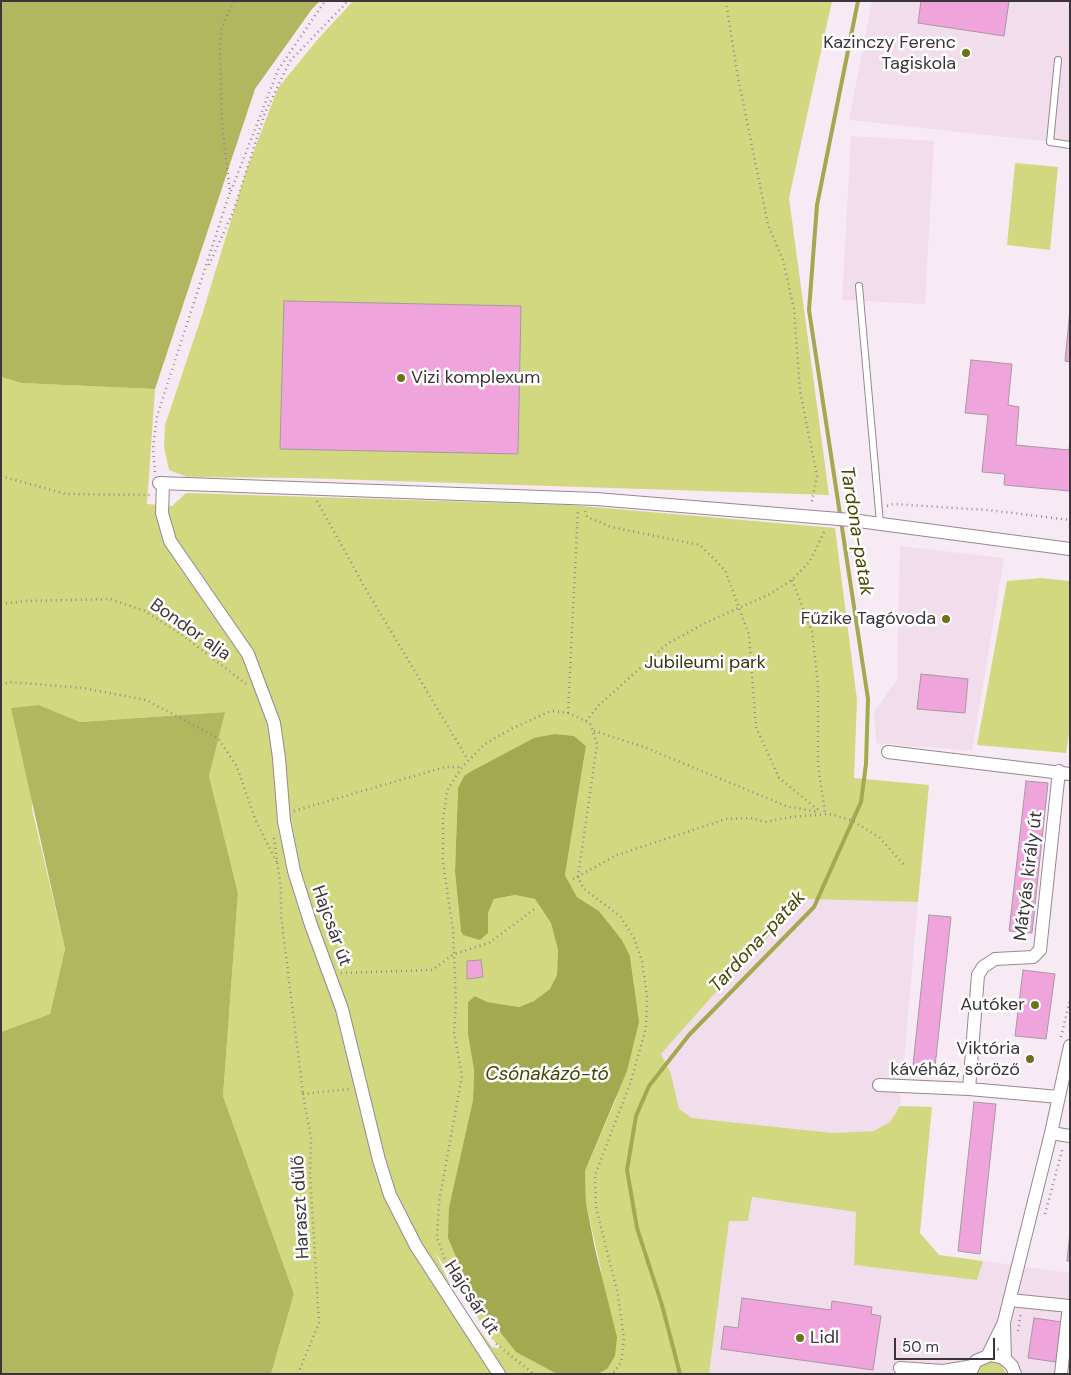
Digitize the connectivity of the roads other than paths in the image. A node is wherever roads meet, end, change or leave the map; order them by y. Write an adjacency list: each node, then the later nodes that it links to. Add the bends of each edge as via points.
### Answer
1 (1058, 60): 2 (lane, via 1050,142)
2 (1070, 144)
3 (860, 286): 4 (lane)
4 (880, 523): 5 (street); 20 (street, Hajcsár út, via 579,498 161,487 162,513 170,541 248,654 274,723 283,818 294,871 330,973 390,1195 416,1246)
5 (1070, 549)
6 (888, 752): 7 (street, Mátyás király út)
7 (1065, 772): 10 (street, Mátyás király út, via 1040,950 1033,958 995,959 983,967 978,976)
8 (1070, 1046): 11 (street)
9 (879, 1085): 10 (street)
10 (969, 1089): 11 (street)
11 (1059, 1097): 12 (street)
12 (1051, 1133): 13 (street); 14 (street)
13 (1068, 1135)
14 (1010, 1300): 15 (street); 22 (street, via 1069,1306)
15 (1004, 1322): 16 (street); 16 (street)
16 (999, 1357): 18 (street, via 978,1360); 21 (street)
17 (900, 1368): 19 (street)
18 (971, 1370): 19 (street)
19 (946, 1372)
20 (499, 1374)
21 (1015, 1374)
22 (1061, 1374)

